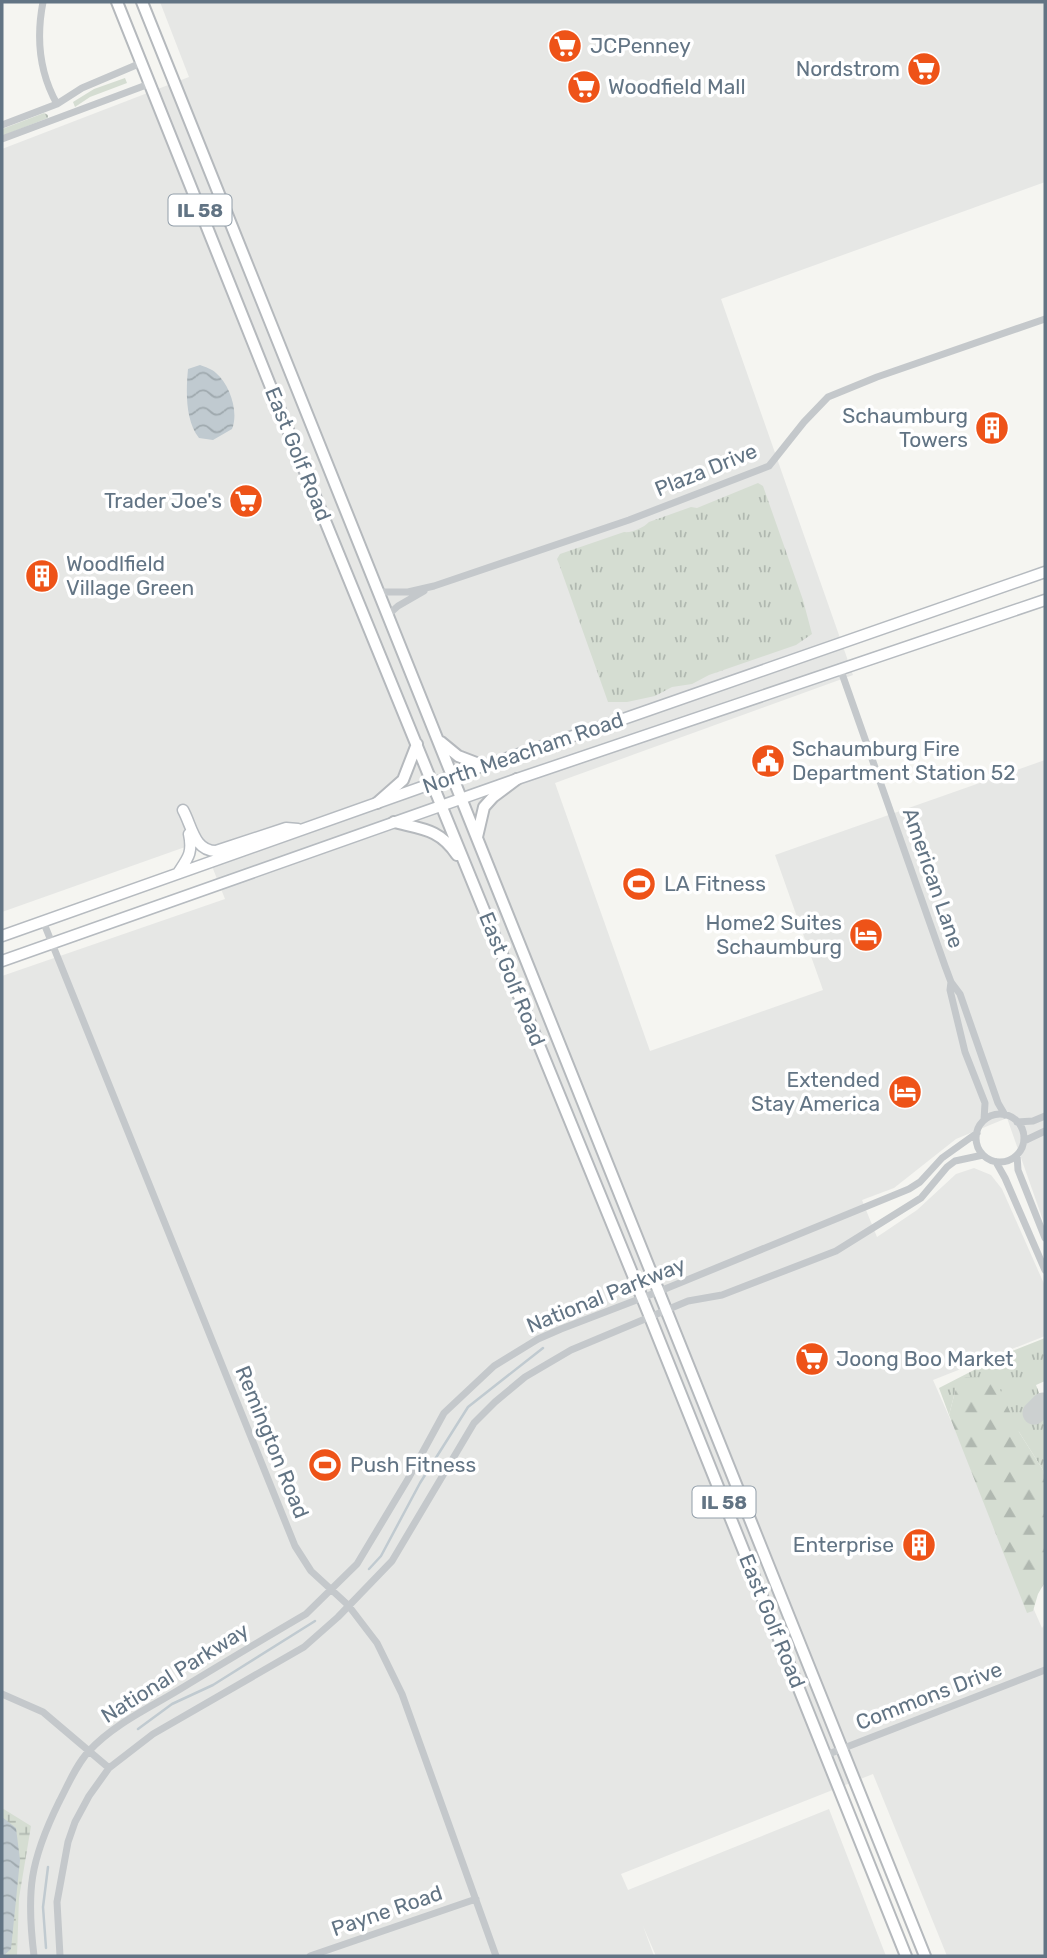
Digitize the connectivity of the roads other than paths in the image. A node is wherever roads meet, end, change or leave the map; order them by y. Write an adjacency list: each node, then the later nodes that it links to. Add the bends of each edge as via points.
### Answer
1 (43, 2): 6 (street, via 40,63)
2 (117, 2): 4 (main road, East Golf Road / IL 58)
3 (142, 2): 12 (main road, East Golf Road / IL 58)
4 (141, 63): 5 (main road, East Golf Road / IL 58); 6 (street)
5 (149, 84): 8 (street); 17 (main road, East Golf Road / IL 58)
6 (57, 104): 7 (street)
7 (2, 125)
8 (2, 139)
9 (1045, 319): 11 (street, Plaza Drive, via 828,397 769,466 629,520)
10 (1045, 572): 18 (main road, North Meacham Road)
11 (434, 586): 12 (street, Plaza Drive); 14 (street, Plaza Drive)
12 (380, 592): 14 (main road, East Golf Road / IL 58)
13 (1045, 600): 15 (main road, North Meacham Road)
14 (389, 614): 16 (main road, East Golf Road / IL 58)
15 (840, 668): 20 (main road, North Meacham Road); 34 (street, American Lane)
16 (439, 740): 18 (main road, via 458,756); 19 (main road, East Golf Road / IL 58)
17 (417, 744): 21 (main road, East Golf Road / IL 58); 23 (main road, via 403,780)
18 (484, 766): 19 (main road, North Meacham Road)
19 (453, 776): 21 (main road, North Meacham Road); 22 (main road, East Golf Road / IL 58)
20 (517, 779): 22 (main road, North Meacham Road); 27 (main road, via 484,807)
21 (433, 783): 23 (main road, North Meacham Road); 24 (main road, East Golf Road / IL 58)
22 (461, 799): 24 (main road, North Meacham Road); 27 (main road, East Golf Road / IL 58)
23 (377, 803): 26 (main road, North Meacham Road)
24 (442, 806): 25 (main road, North Meacham Road); 29 (main road, East Golf Road / IL 58)
25 (394, 822): 29 (main road, via 436,832); 32 (main road, North Meacham Road)
26 (302, 829): 28 (main road, North Meacham Road); 28 (main road, via 286,828 208,851 197,842 183,810 192,846)
27 (477, 837): 47 (main road, East Golf Road / IL 58)
28 (178, 873): 30 (main road, North Meacham Road)
29 (470, 876): 48 (main road, East Golf Road / IL 58)
30 (43, 921): 31 (main road, North Meacham Road); 32 (street, Remington Road)
31 (2, 936)
32 (52, 942): 33 (main road, North Meacham Road); 51 (street, Remington Road, via 295,1546 310,1571)
33 (2, 961)
34 (951, 982): 35 (street, American Lane, via 960,994); 37 (street, American Lane, via 965,1052 985,1102)
35 (1005, 1115): 37 (street); 38 (street)
36 (1045, 1116): 38 (street)
37 (985, 1120): 40 (street)
38 (1017, 1122): 41 (street)
39 (1045, 1131): 41 (street)
40 (976, 1133): 42 (street); 47 (street, National Parkway, via 909,1189)
41 (1024, 1141): 43 (street)
42 (982, 1155): 44 (street); 49 (street, National Parkway, via 955,1161 921,1198 836,1251 722,1295)
43 (1017, 1155): 44 (street); 45 (street, via 1018,1170)
44 (996, 1162): 46 (street)
45 (1045, 1238)
46 (1045, 1270)
47 (660, 1291): 48 (street, National Parkway); 49 (main road, East Golf Road / IL 58)
48 (642, 1297): 50 (main road, East Golf Road / IL 58); 51 (street, National Parkway, via 538,1339 494,1366 452,1405 357,1564)
49 (667, 1310): 50 (street, National Parkway); 55 (main road, East Golf Road / IL 58)
50 (650, 1317): 52 (street, National Parkway, via 571,1350 525,1377 495,1402 474,1423 392,1561); 57 (main road, East Golf Road / IL 58)
51 (330, 1591): 52 (street, Remington Road); 56 (street, National Parkway, via 306,1614 121,1724)
52 (348, 1605): 58 (street, National Parkway, via 304,1647 153,1734); 59 (street, Remington Road, via 377,1643 402,1694)
53 (1045, 1670): 55 (street, Commons Drive)
54 (2, 1694): 56 (street, via 43,1712)
55 (843, 1749): 57 (street, Commons Drive); 65 (main road, East Golf Road / IL 58)
56 (89, 1751): 58 (street); 60 (street, National Parkway, via 70,1779 36,1856 30,1887)
57 (826, 1755): 64 (main road, East Golf Road / IL 58)
58 (109, 1768): 61 (street, National Parkway, via 89,1796 68,1842 57,1902)
59 (476, 1899): 62 (street, Payne Road); 63 (street, Remington Road)
60 (34, 1956)
61 (60, 1956)
62 (310, 1956)
63 (496, 1956)
64 (906, 1956)
65 (925, 1956)

